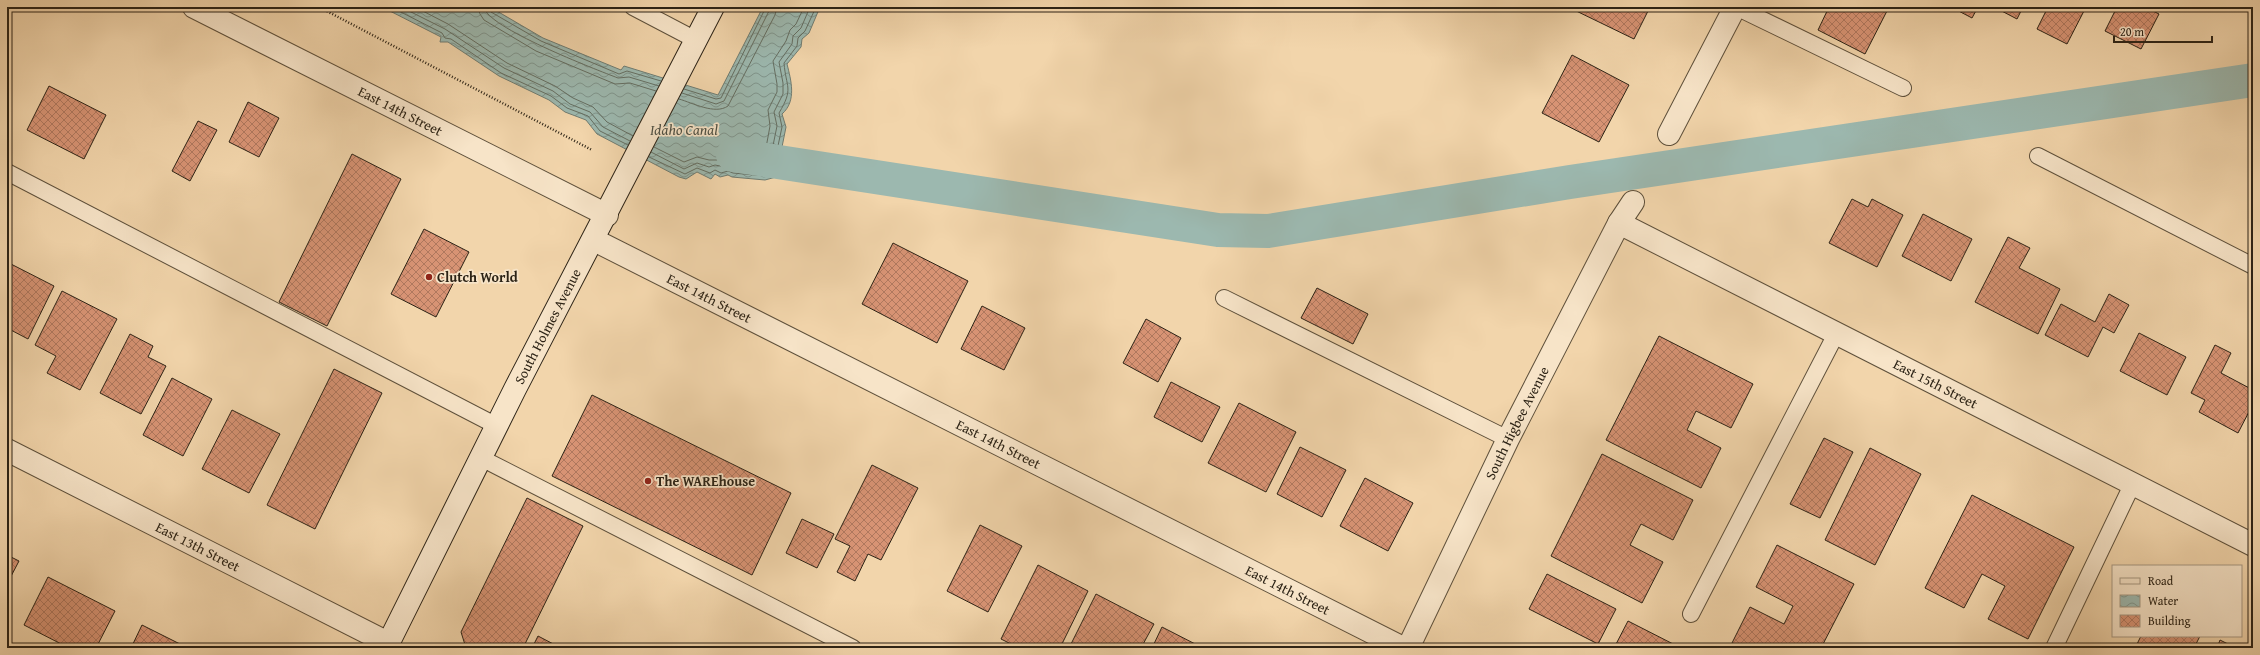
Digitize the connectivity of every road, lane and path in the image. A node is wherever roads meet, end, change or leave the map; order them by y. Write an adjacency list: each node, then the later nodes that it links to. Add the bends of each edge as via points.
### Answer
1 (194, 7): 13 (street, East 14th Street)
2 (319, 7): 9 (path)
3 (633, 7): 6 (lane)
4 (713, 7): 6 (street, South Holmes Avenue)
5 (1735, 7): 7 (lane); 8 (street)
6 (696, 40): 13 (street, South Holmes Avenue)
7 (1903, 88)
8 (1669, 134)
9 (592, 150)
10 (2038, 156): 16 (lane)
11 (7, 172): 19 (lane)
12 (1633, 202): 14 (street, South Higbee Avenue)
13 (607, 215): 15 (street, South Holmes Avenue)
14 (1619, 223): 18 (street, East 15th Street); 20 (street, South Higbee Avenue)
15 (594, 240): 19 (street, South Holmes Avenue); 28 (street, East 14th Street)
16 (2253, 266)
17 (1224, 298): 20 (lane)
18 (1836, 334): 23 (street, East 15th Street); 25 (lane)
19 (497, 426): 22 (street, South Holmes Avenue)
20 (1508, 439): 29 (street, South Higbee Avenue)
21 (7, 450): 26 (street, East 13th Street)
22 (481, 458): 26 (street, South Holmes Avenue); 27 (lane)
23 (2132, 485): 24 (street, East 15th Street); 30 (lane)
24 (2253, 545)
25 (1691, 614)
26 (387, 645)
27 (853, 648)
28 (1403, 648)
29 (1408, 648)
30 (2054, 648)

